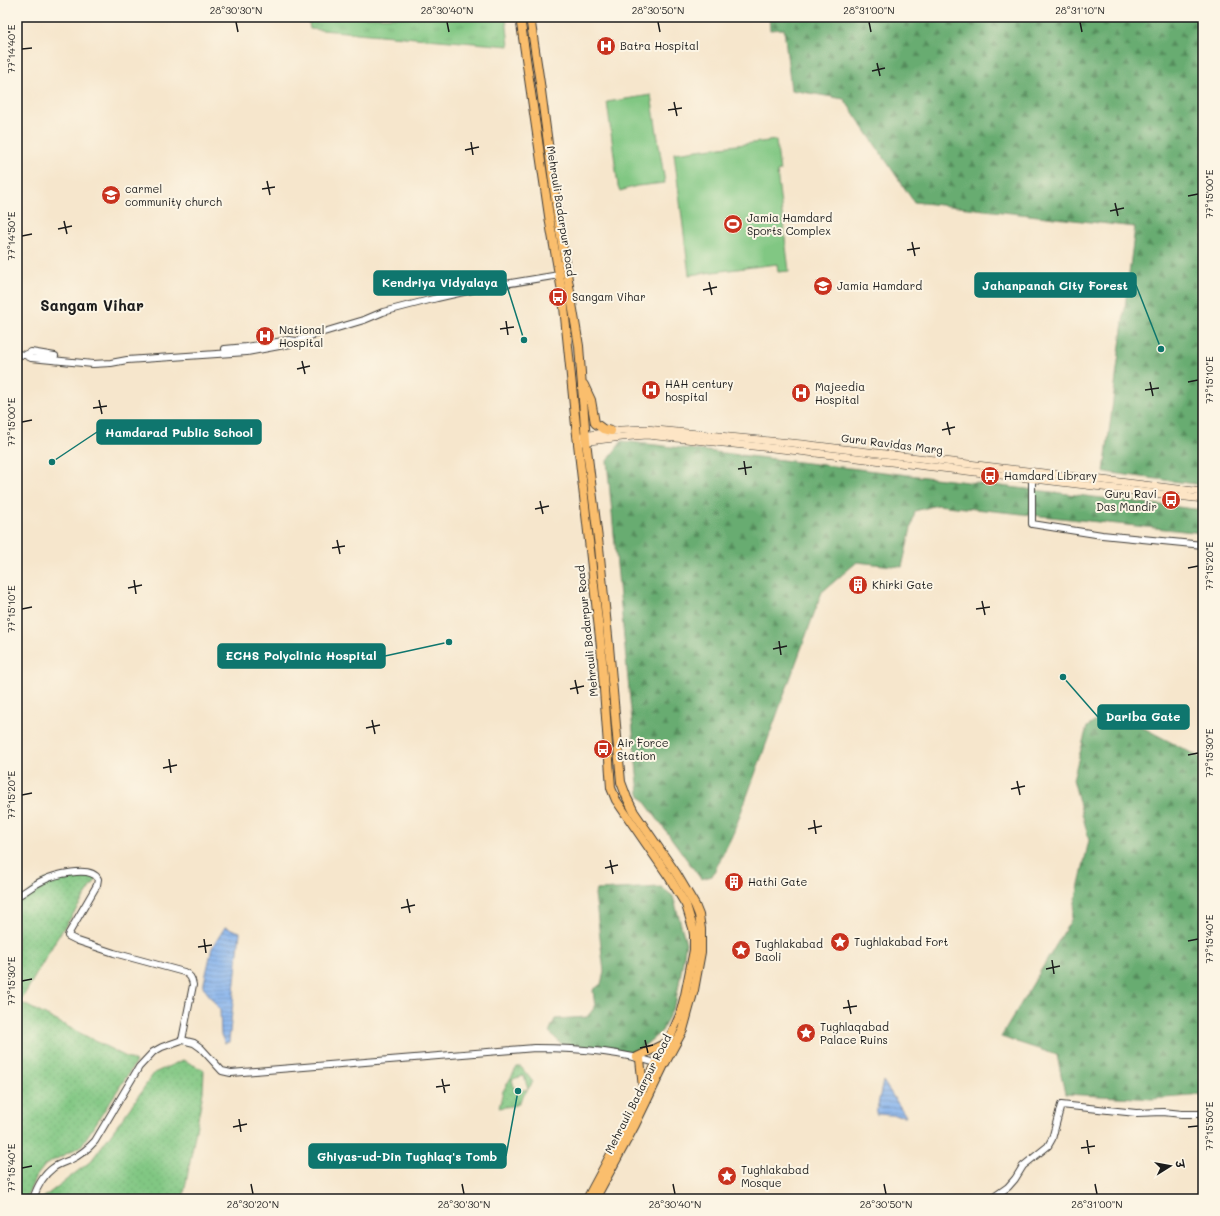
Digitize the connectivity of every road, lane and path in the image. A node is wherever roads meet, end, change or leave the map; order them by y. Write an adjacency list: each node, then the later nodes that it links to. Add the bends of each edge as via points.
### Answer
1 (520, 17): 3 (main road, Mehrauli Badarpur Road)
2 (530, 17): 3 (main road, Mehrauli Badarpur Road, via 540,82)
3 (555, 226): 4 (main road, Mehrauli Badarpur Road); 6 (main road, Mehrauli Badarpur Road, via 579,346)
4 (559, 275): 5 (street, via 437,298 383,312 290,344 247,352 112,363 76,363); 8 (main road, Mehrauli Badarpur Road)
5 (17, 354)
6 (583, 383): 7 (main road, via 590,394 595,423); 8 (main road, Mehrauli Badarpur Road)
7 (611, 431): 8 (main road, Guru Ravidas Marg); 10 (main road, Guru Ravidas Marg, via 646,429 802,444)
8 (582, 439): 9 (main road, Guru Ravidas Marg, via 647,436); 13 (main road, Mehrauli Badarpur Road, via 611,788 616,800)
9 (1032, 478): 11 (main road, Guru Ravidas Marg); 12 (street, via 1032,524 1102,535)
10 (1203, 492)
11 (1203, 499)
12 (1203, 545)
13 (673, 875): 16 (main road, Mehrauli Badarpur Road, via 690,915 694,950 680,1015); 18 (main road, Mehrauli Badarpur Road, via 691,898 699,916 701,952 683,1030)
14 (17, 896): 15 (street, via 55,876 84,872 95,875 97,885 68,936 188,974 193,985)
15 (182, 1040): 17 (street, via 194,1043 222,1071 231,1073 535,1048 600,1052); 21 (street, via 153,1052 143,1062 92,1144 80,1155 48,1172 38,1185)
16 (668, 1042): 17 (main road); 18 (main road, Mehrauli Badarpur Road)
17 (638, 1058): 18 (street); 19 (main road)
18 (660, 1064): 19 (main road, Mehrauli Badarpur Road); 23 (main road, Mehrauli Badarpur Road, via 635,1125)
19 (643, 1089): 22 (main road, Mehrauli Badarpur Road, via 636,1114 626,1126)
20 (1203, 1114): 24 (street, via 1136,1113 1061,1105 1048,1146 1023,1166 1011,1184)
21 (33, 1199)
22 (587, 1199)
23 (595, 1199)
24 (991, 1199)

